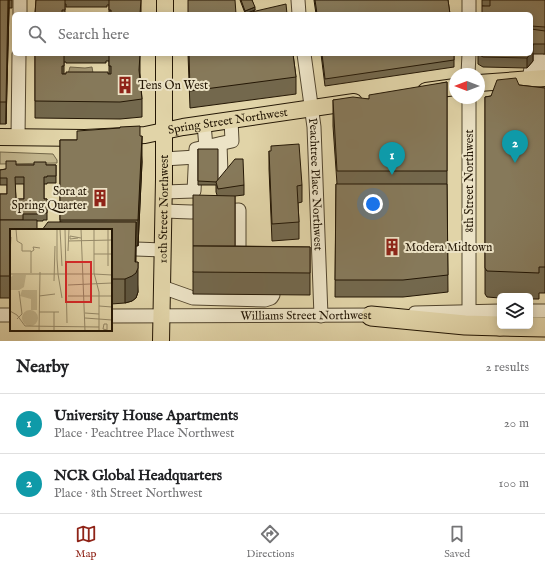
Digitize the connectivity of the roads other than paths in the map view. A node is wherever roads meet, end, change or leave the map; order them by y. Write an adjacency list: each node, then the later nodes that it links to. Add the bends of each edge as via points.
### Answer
1 (20, 0): 5 (street)
2 (165, 0): 6 (main road)
3 (298, 0): 7 (street)
4 (469, 0): 8 (street)
5 (20, 12)
6 (165, 12)
7 (299, 12)
8 (469, 12)
9 (19, 56): 26 (street)
10 (164, 56): 24 (main road, 10th Street Northwest)
11 (304, 56): 21 (street, Peachtree Place Northwest)
12 (469, 56): 14 (street)
13 (541, 58): 15 (street, via 531,68)
14 (468, 68)
15 (539, 78): 16 (main road)
16 (485, 82)
17 (449, 88): 18 (main road)
18 (408, 94)
19 (369, 100): 21 (main road, Spring Street Northwest)
20 (469, 104): 39 (street, 8th Street Northwest)
21 (312, 108): 22 (main road, Spring Street Northwest); 44 (street, Peachtree Place Northwest, via 313,265)
22 (231, 120): 23 (main road, Spring Street Northwest); 27 (street, via 232,141)
23 (204, 124): 24 (main road, Spring Street Northwest); 28 (street)
24 (165, 131): 26 (main road, Spring Street Northwest, via 86,144); 30 (main road, 10th Street Northwest)
25 (0, 137): 26 (main road, Spring Street Northwest)
26 (18, 137)
27 (220, 144): 28 (street); 31 (street)
28 (206, 147): 29 (street, via 196,149)
29 (196, 157): 30 (street); 32 (street, via 194,191)
30 (164, 159): 32 (main road, 10th Street Northwest)
31 (221, 173)
32 (164, 192): 33 (main road, 10th Street Northwest)
33 (164, 211): 35 (main road, 10th Street Northwest); 36 (street, via 239,210)
34 (136, 249): 35 (street)
35 (163, 250): 37 (main road, 10th Street Northwest)
36 (239, 264)
37 (162, 287): 38 (street, via 192,298 265,300); 49 (main road, 10th Street Northwest)
38 (273, 295)
39 (469, 311): 40 (street, Williams Street Northwest); 45 (street, Williams Street Northwest)
40 (497, 311)
41 (533, 311): 42 (street)
42 (545, 311)
43 (112, 316): 49 (street, Williams Street Northwest)
44 (321, 316): 45 (street, Williams Street Northwest); 49 (street, Williams Street Northwest)
45 (371, 316): 46 (highway, via 465,326)
46 (497, 326)
47 (533, 327): 48 (highway)
48 (545, 327)
49 (161, 329)

